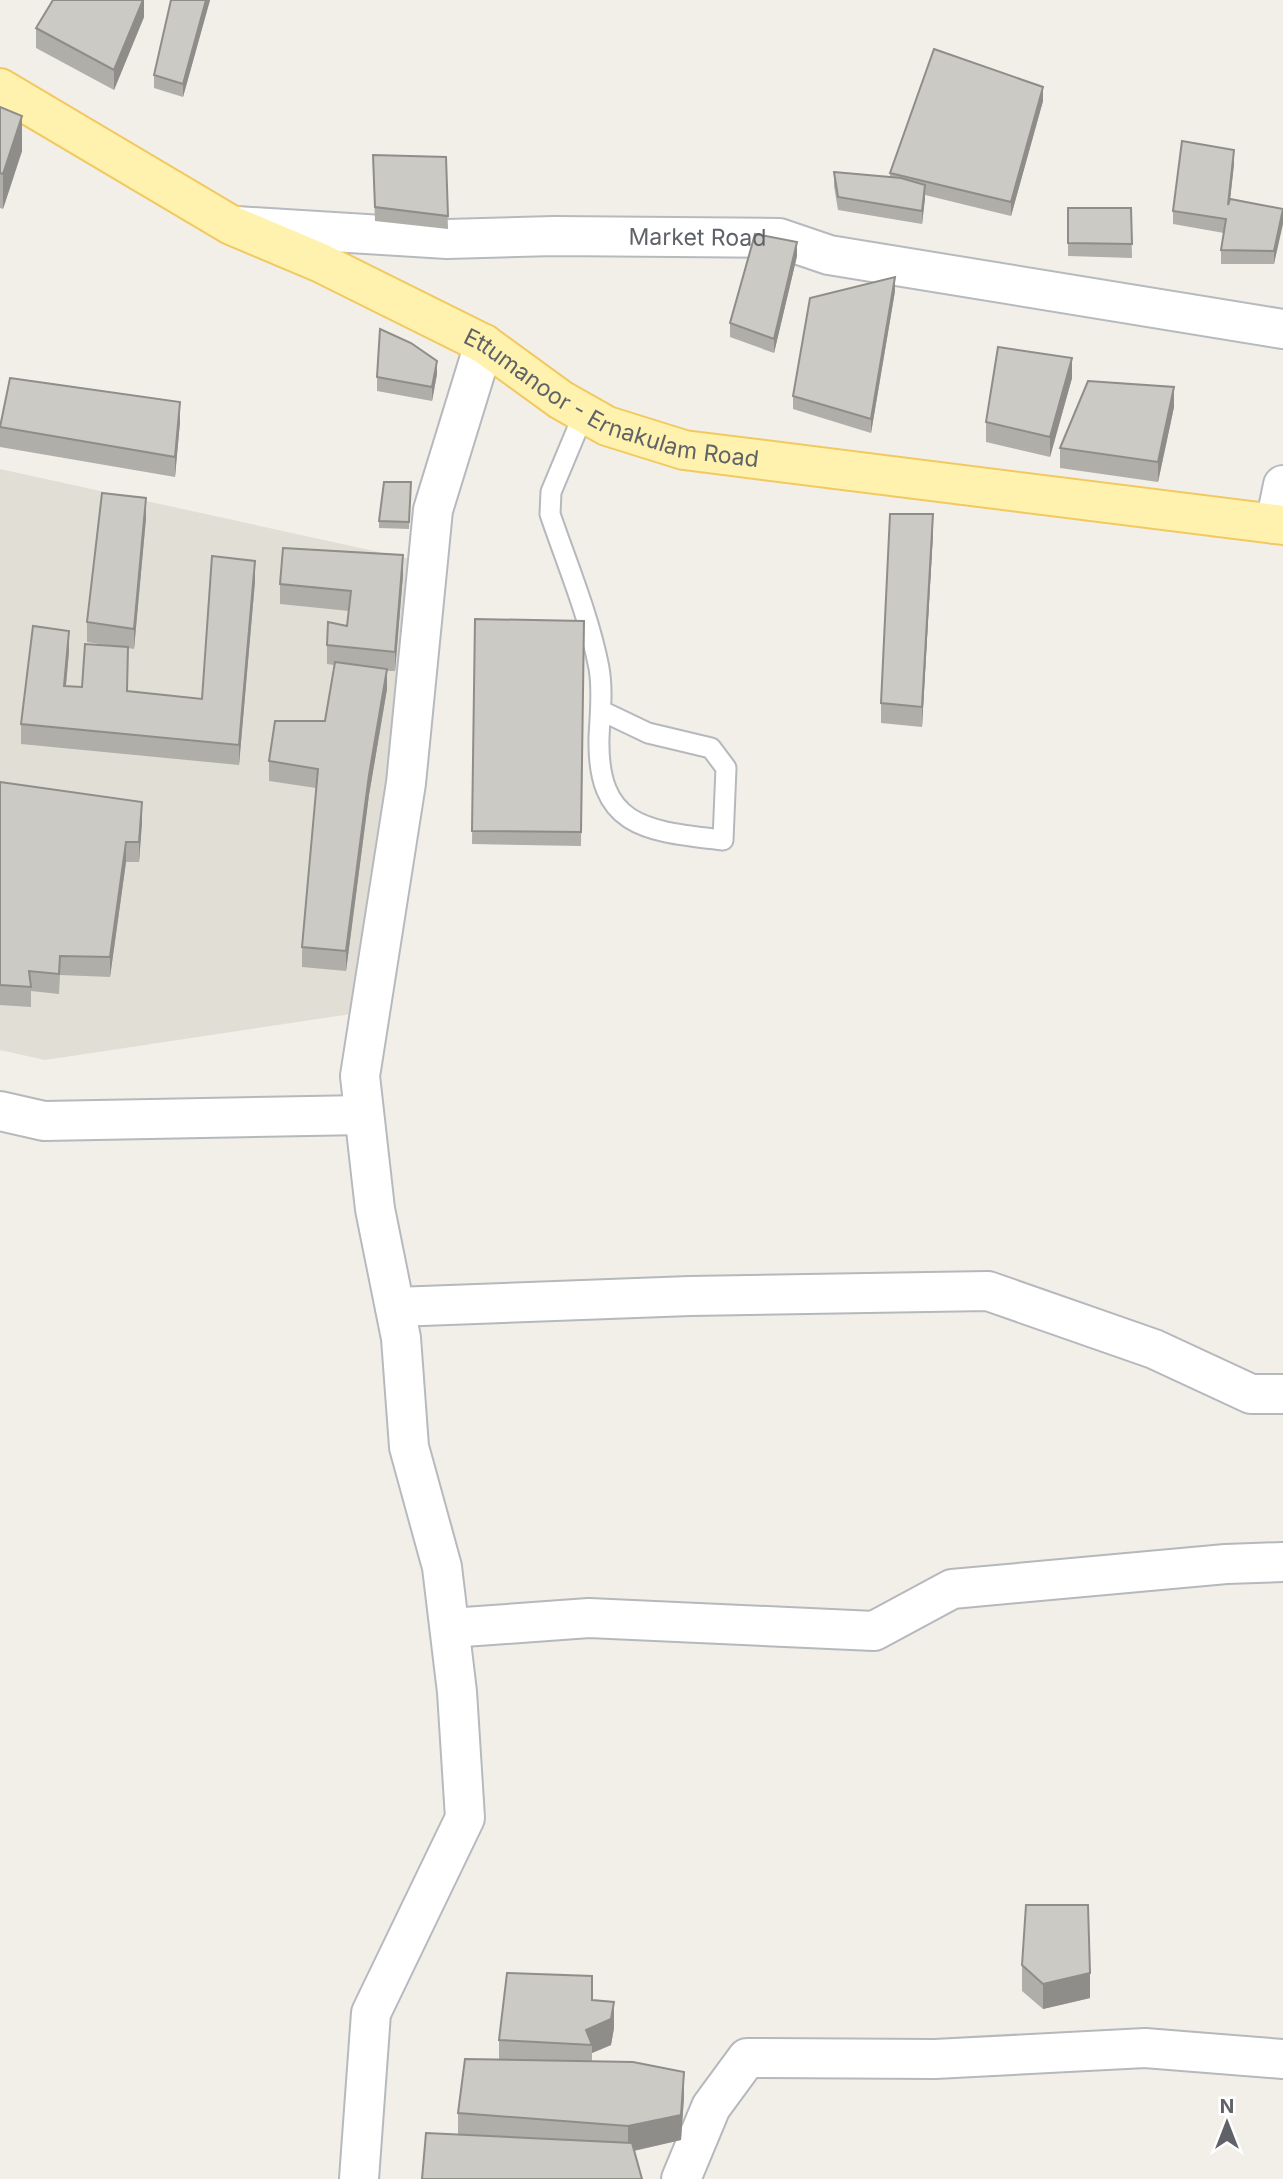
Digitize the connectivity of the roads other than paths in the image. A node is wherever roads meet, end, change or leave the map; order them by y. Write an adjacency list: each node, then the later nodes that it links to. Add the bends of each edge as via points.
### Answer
1 (0, 88): 2 (main road, Ettumanoor - Ernakulam Road)
2 (231, 225): 3 (street, Market Road, via 447,239 779,238 829,255); 4 (main road, Ettumanoor - Ernakulam Road, via 321,263)
3 (1283, 329)
4 (484, 344): 5 (main road, Ettumanoor - Ernakulam Road); 10 (street, via 433,510 406,783 359,1076)
5 (584, 413): 7 (main road, Ettumanoor - Ernakulam Road, via 607,426 684,450); 8 (lane, via 551,492 550,514 599,668)
6 (1283, 485): 7 (street)
7 (1279, 525)
8 (602, 711): 8 (lane, via 648,733 711,748 726,768 723,840 670,834 632,821 617,810 604,789 599,757)
9 (0, 1111): 10 (street, via 44,1121)
10 (364, 1115): 11 (street, via 374,1209)
11 (395, 1307): 12 (street, via 988,1291 1154,1349 1251,1394); 14 (street, via 409,1447 442,1567)
12 (1283, 1394)
13 (1283, 1562): 14 (street, via 952,1589 874,1631 589,1618)
14 (450, 1628): 16 (street, via 465,1818 371,2013)
15 (1283, 2059): 17 (street, via 1145,2048 935,2059 747,2058 711,2107)
16 (359, 2179)
17 (681, 2179)

